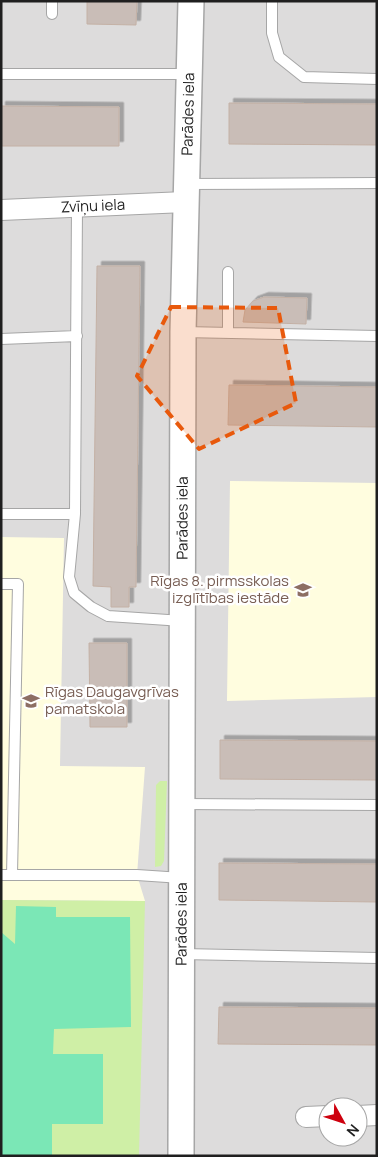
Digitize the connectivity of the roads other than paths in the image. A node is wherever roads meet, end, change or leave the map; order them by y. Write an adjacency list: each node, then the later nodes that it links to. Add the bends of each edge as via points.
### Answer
1 (52, 1): 4 (lane)
2 (190, 1): 6 (street, Parādes iela)
3 (272, 1): 7 (lane, via 272,33 278,57 304,77)
4 (52, 14)
5 (1, 74): 6 (lane)
6 (189, 74): 9 (street, Parādes iela)
7 (377, 79)
8 (377, 183): 9 (lane)
9 (186, 193): 10 (street, Zvīņu iela); 13 (street, Parādes iela)
10 (77, 207): 11 (street, Zvīņu iela); 15 (lane)
11 (1, 210)
12 (228, 272): 14 (lane)
13 (184, 332): 14 (lane); 21 (street, Parādes iela)
14 (228, 333): 16 (lane)
15 (77, 336): 17 (lane); 19 (lane)
16 (377, 336)
17 (1, 340)
18 (1, 514): 19 (lane)
19 (75, 514): 21 (lane, via 69,577 74,594 108,616)
20 (1, 584): 25 (lane, via 18,584)
21 (183, 621): 22 (street, Parādes iela)
22 (182, 804): 23 (lane); 26 (street, Parādes iela)
23 (377, 805)
24 (1, 875): 25 (lane)
25 (12, 875): 26 (lane)
26 (182, 878): 27 (street, Parādes iela)
27 (182, 954): 28 (lane); 31 (street, Parādes iela)
28 (377, 958)
29 (318, 1116): 30 (street)
30 (306, 1117)
31 (180, 1156)

